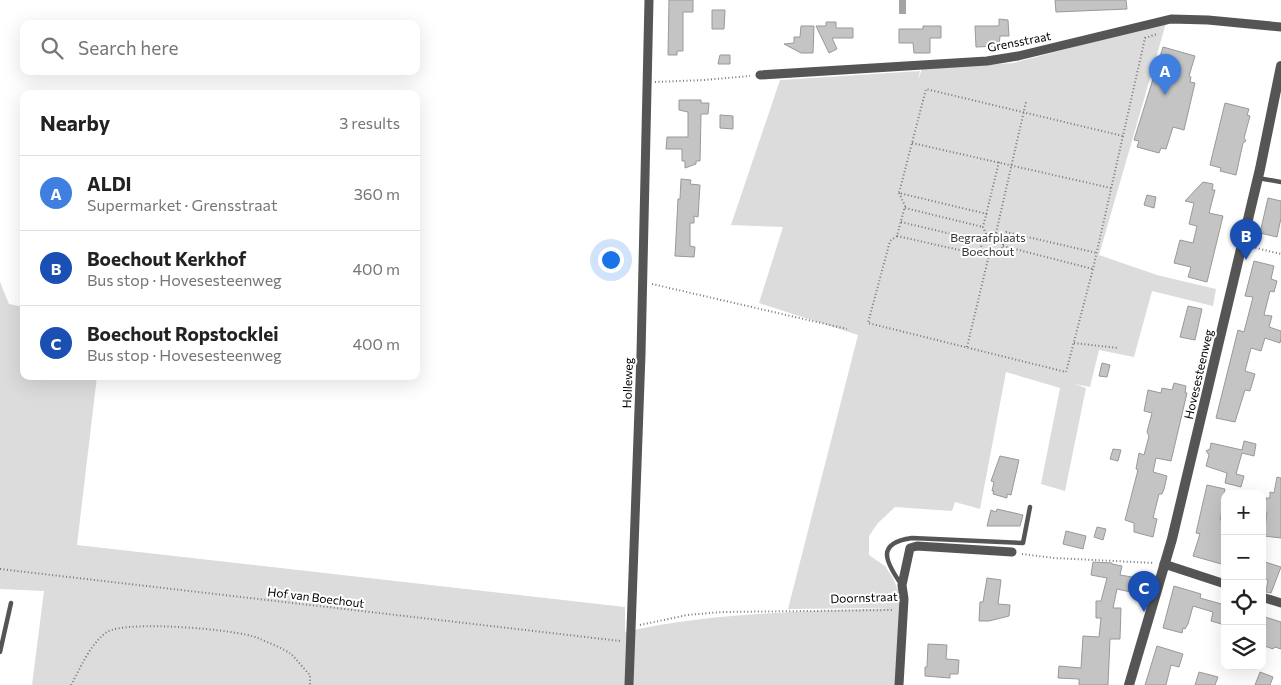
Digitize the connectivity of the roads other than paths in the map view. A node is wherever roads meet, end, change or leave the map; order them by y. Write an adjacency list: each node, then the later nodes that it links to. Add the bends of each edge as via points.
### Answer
1 (649, 0): 16 (street, Holleweg)
2 (1281, 27): 4 (street, Grensstraat, via 1171,19 987,61)
3 (1281, 66): 5 (street, Hovesesteenweg)
4 (760, 75)
5 (1257, 178): 6 (lane); 9 (street, Hovesesteenweg)
6 (1281, 182)
7 (1030, 507): 11 (lane, via 1023,543 912,538 891,544 887,557)
8 (1012, 552): 11 (street, Doornstraat, via 913,546 908,551)
9 (1164, 564): 10 (street); 18 (street, Hovesesteenweg)
10 (1221, 583)
11 (902, 585): 17 (street, Doornstraat)
12 (1266, 598): 14 (street)
13 (11, 603): 15 (lane)
14 (1281, 603)
15 (0, 652)
16 (629, 685)
17 (899, 685)
18 (1129, 685)

